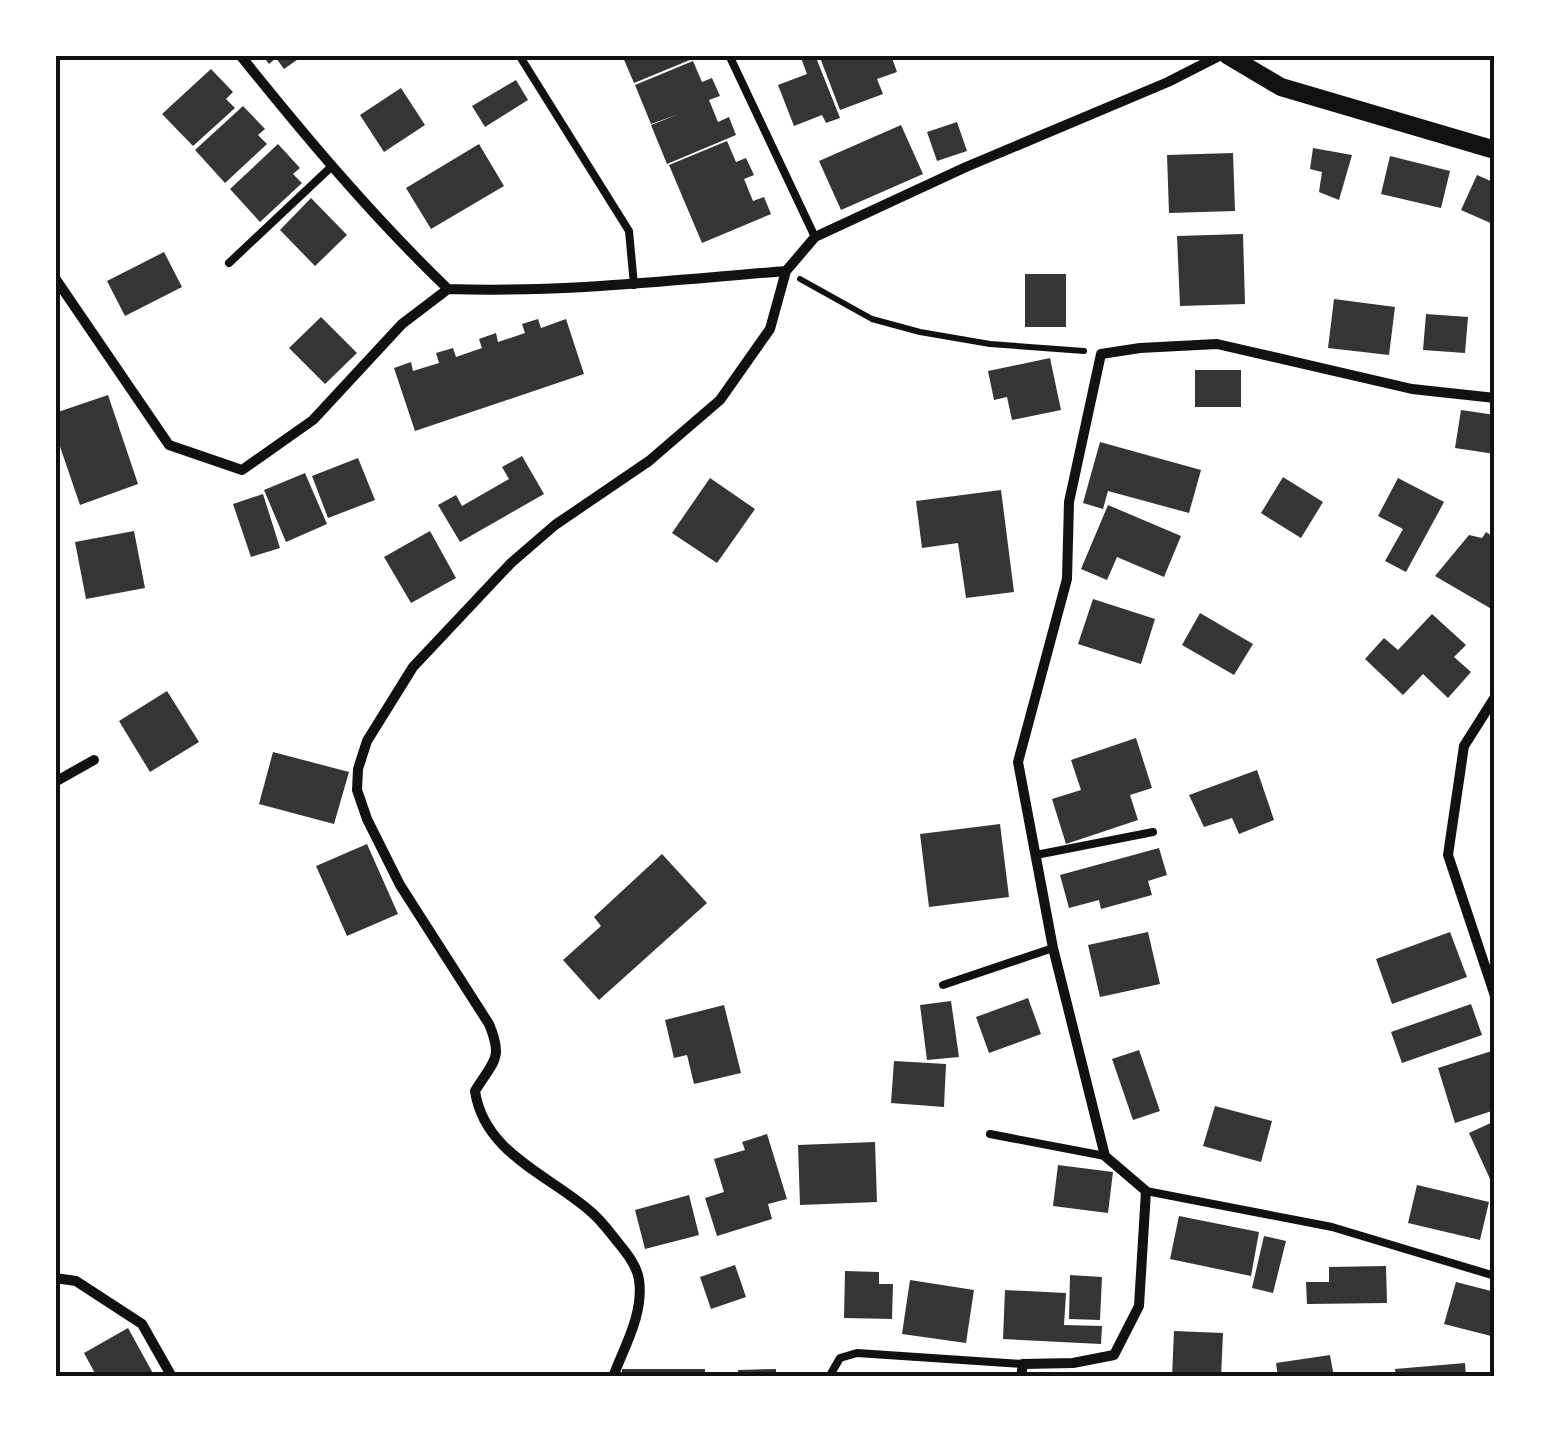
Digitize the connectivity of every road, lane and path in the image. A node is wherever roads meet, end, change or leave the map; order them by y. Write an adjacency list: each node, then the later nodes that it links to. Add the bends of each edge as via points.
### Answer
1 (240, 55): 6 (street)
2 (520, 55): 11 (lane, via 629,231)
3 (729, 55): 7 (lane)
4 (1224, 55): 5 (street, via 1281,86); 7 (street)
5 (1495, 150)
6 (330, 168): 8 (lane); 12 (street)
7 (815, 237): 9 (street)
8 (229, 263)
9 (786, 270): 11 (street); 13 (path, via 872,320 990,344); 30 (street, via 770,329 720,400 510,563 413,668 368,740 358,769 367,819 400,885 490,1024 498,1055 475,1091 488,1126 524,1166 594,1213 634,1266 638,1304)
10 (55, 278): 12 (street, via 169,445 242,470 312,420 402,324)
11 (634, 285): 12 (street)
12 (448, 289)
13 (1101, 354): 14 (street, via 1217,344 1412,390); 19 (street, via 1069,502 1067,579 1018,762)
14 (1495, 398)
15 (1495, 697): 22 (street, via 1464,746 1448,855)
16 (94, 760): 17 (street)
17 (55, 782)
18 (1153, 832): 19 (lane)
19 (1036, 855): 20 (street)
20 (1054, 948): 21 (lane); 24 (street)
21 (943, 985)
22 (1495, 996)
23 (990, 1134): 24 (lane)
24 (1105, 1156): 25 (street)
25 (1146, 1192): 26 (lane, via 1332,1227); 28 (street, via 1139,1306 1114,1356)
26 (1495, 1276)
27 (55, 1278): 29 (street, via 76,1280 142,1324)
28 (1023, 1364): 31 (lane, via 857,1353 840,1358); 32 (street)
29 (172, 1377)
30 (613, 1377)
31 (829, 1377)
32 (1020, 1377)

